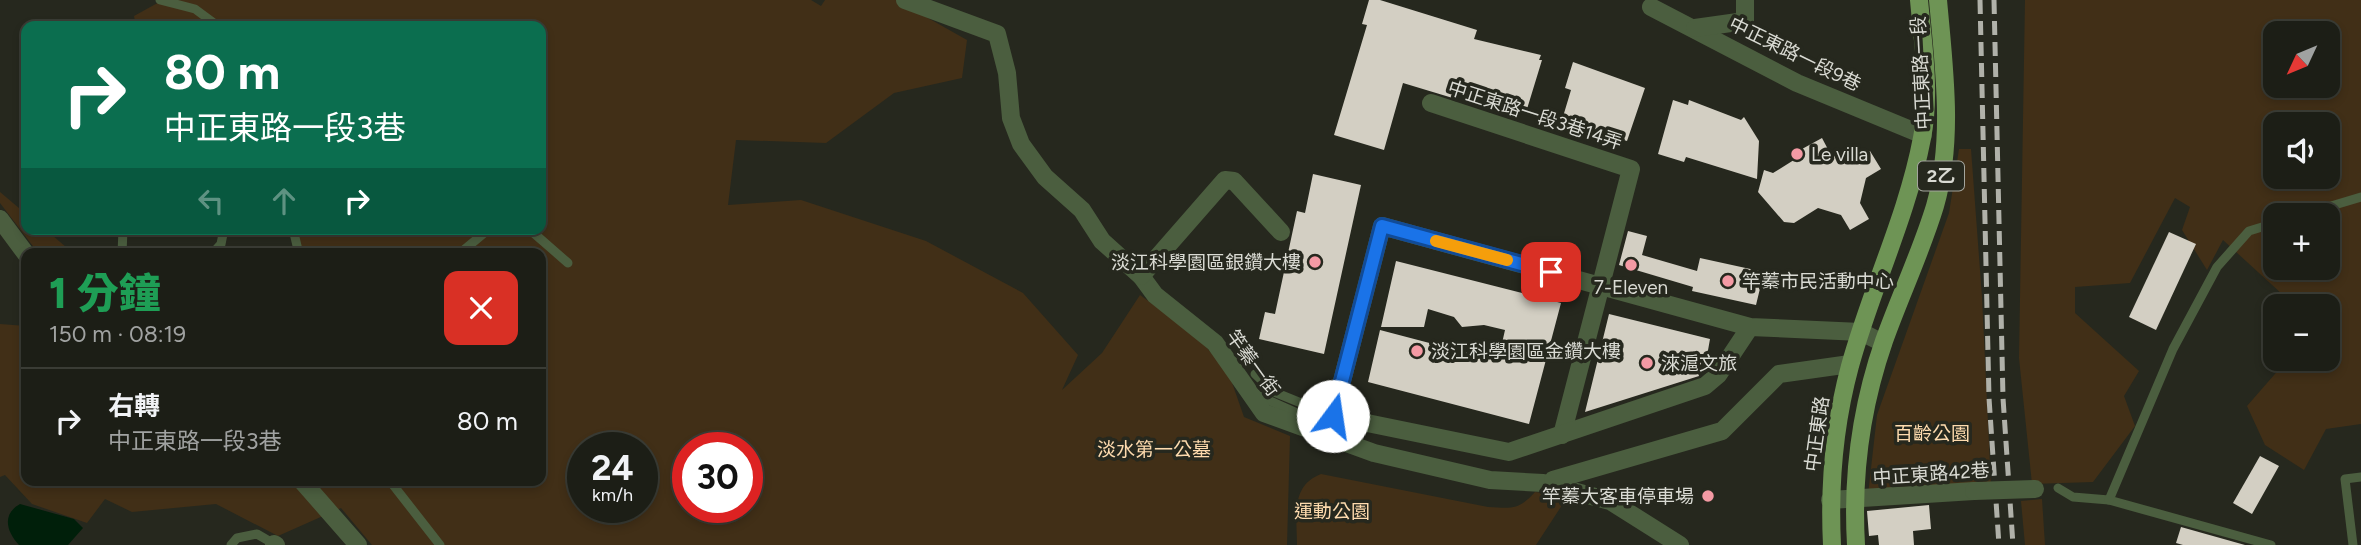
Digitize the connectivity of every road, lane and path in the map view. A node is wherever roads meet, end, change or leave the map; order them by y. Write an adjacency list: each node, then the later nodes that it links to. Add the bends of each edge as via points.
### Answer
1 (160, 0): 7 (lane, via 195,9)
2 (905, 0): 21 (street, 竿蓁一街, via 996,34 1007,73 1011,118 1021,144 1045,177 1082,210 1101,240)
3 (1745, 0): 8 (street, via 1745,21)
4 (1919, 0): 10 (main road, 中正東路一段 / 2乙, via 1926,83)
5 (1938, 0): 25 (main road, 中正東路一段 / 2乙, via 1947,92 1945,157 1935,206)
6 (1651, 7): 8 (street, 中正東路一段9巷)
7 (211, 21)
8 (1695, 28): 10 (street, 中正東路一段9巷, via 1797,83)
9 (1430, 103): 22 (street, 中正東路一段3巷14弄, via 1631,169)
10 (1923, 135): 24 (main road, 中正東路一段 / 2乙)
11 (2361, 197): 12 (lane)
12 (2340, 203)
13 (0, 219): 18 (street)
14 (2263, 227): 38 (lane, via 2249,231 2217,267 2173,349)
15 (1281, 232): 21 (street, via 1234,181 1225,180)
16 (482, 235): 19 (lane)
17 (536, 235): 20 (lane)
18 (22, 248)
19 (466, 248)
20 (568, 263)
21 (1141, 276): 27 (street, 竿蓁一街, via 1155,295 1215,343)
22 (1599, 286): 23 (street); 28 (street, via 1382,226); 29 (street)
23 (1750, 327): 24 (street); 29 (street, via 1718,375 1705,386)
24 (1861, 332): 25 (street); 26 (main road, 中正東路 / 2乙)
25 (1883, 343): 37 (main road, 2乙, via 1862,420)
26 (1850, 364): 31 (street, via 1779,374 1722,431); 36 (main road, 中正東路 / 2乙, via 1835,430)
27 (1249, 380): 28 (lane); 28 (lane, via 1266,401 1313,420); 43 (street, 竿蓁一街, via 1264,413 1374,453 1490,480 1543,483 1610,501)
28 (1333, 416): 29 (street, via 1509,452)
29 (1562, 435)
30 (2361, 477): 47 (lane, via 2345,479)
31 (1553, 480)
32 (306, 486): 41 (street)
33 (394, 486): 42 (lane)
34 (2058, 488): 38 (lane, via 2073,497)
35 (2035, 489): 37 (street, 中正東路42巷, bridge)
36 (1830, 500): 37 (street, 中正東路42巷); 44 (main road, 中正東路 / 2乙)
37 (1853, 500): 45 (main road, 2乙)
38 (2109, 500): 46 (lane)
39 (275, 544): 40 (lane, via 257,534 237,538)
40 (231, 545)
41 (358, 545)
42 (440, 545)
43 (1680, 545)
44 (1832, 545)
45 (1856, 545)
46 (2271, 545)
47 (2353, 545)

